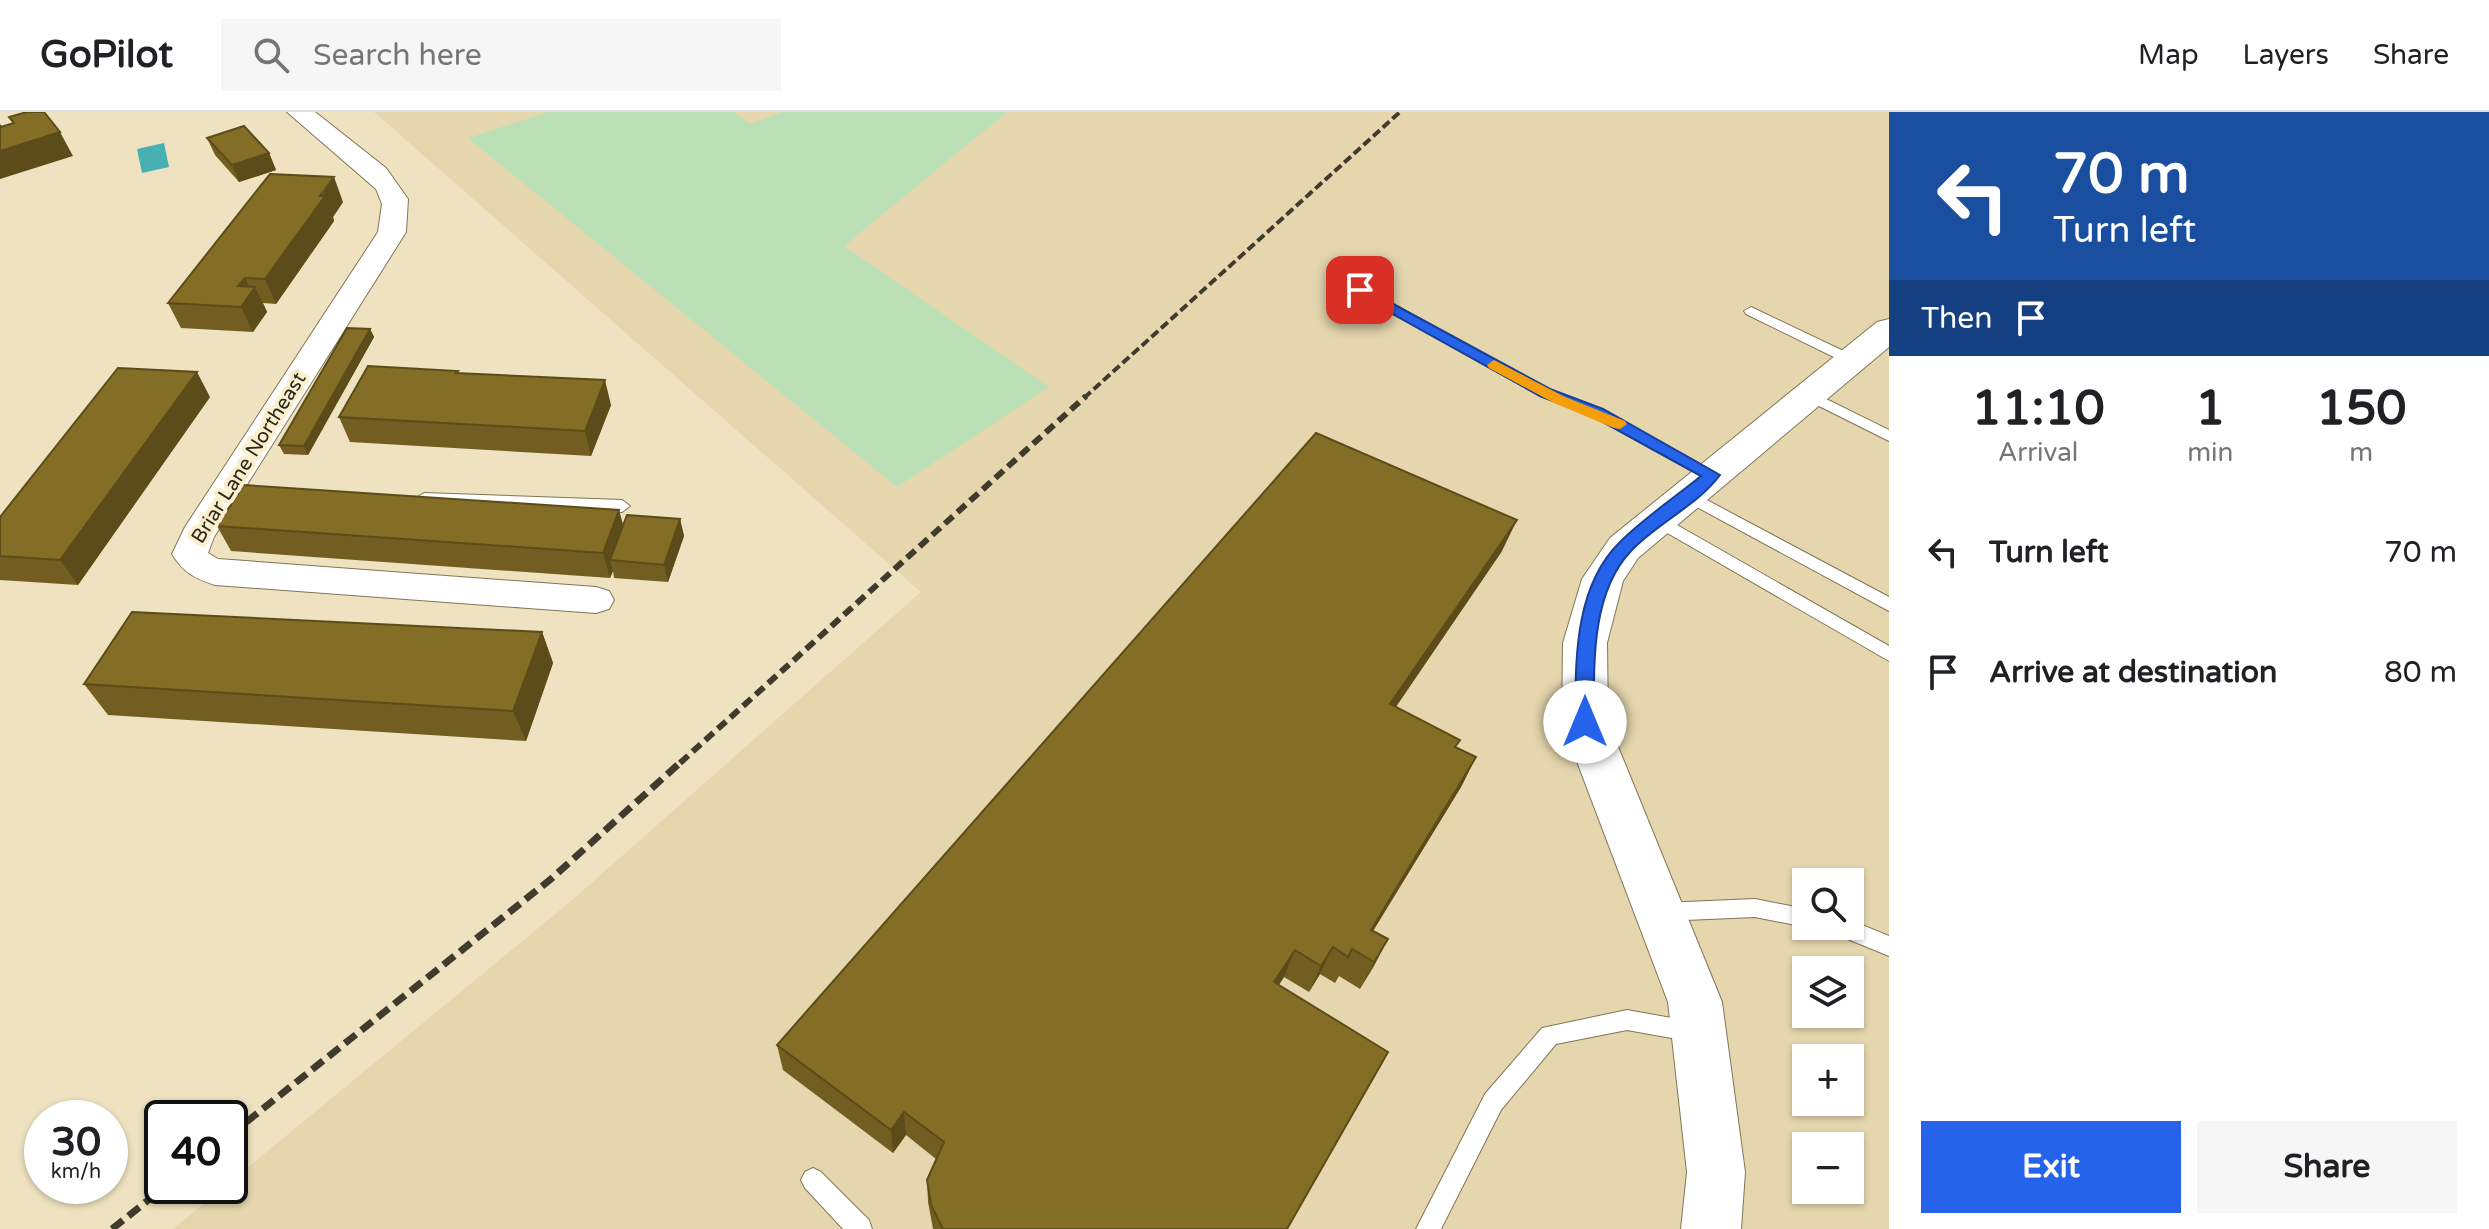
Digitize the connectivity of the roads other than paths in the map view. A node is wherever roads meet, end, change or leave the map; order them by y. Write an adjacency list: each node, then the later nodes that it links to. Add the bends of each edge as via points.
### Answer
1 (299, 112): 10 (street, Briar Lane Northeast, via 388,188 396,206 392,232 190,554 199,566 215,572)
2 (1360, 290): 7 (lane, via 1545,393 1598,413)
3 (1751, 311): 4 (lane)
4 (1876, 345): 5 (street)
5 (1808, 395): 6 (lane); 7 (street)
6 (1889, 436)
7 (1685, 496): 11 (lane); 12 (lane); 13 (street, via 1624,548 1603,579 1585,643 1585,722)
8 (400, 497): 9 (lane)
9 (622, 506)
10 (596, 600)
11 (1889, 605)
12 (1889, 654)
13 (1659, 912): 14 (lane, via 1755,908); 17 (street, via 1695,1002)
14 (1792, 915)
15 (1864, 936): 16 (lane)
16 (1889, 946)
17 (1699, 1033): 20 (lane, via 1627,1020 1550,1035 1493,1102); 21 (street, via 1716,1172)
18 (813, 1180): 19 (lane)
19 (860, 1229)
20 (1428, 1229)
21 (1711, 1229)

